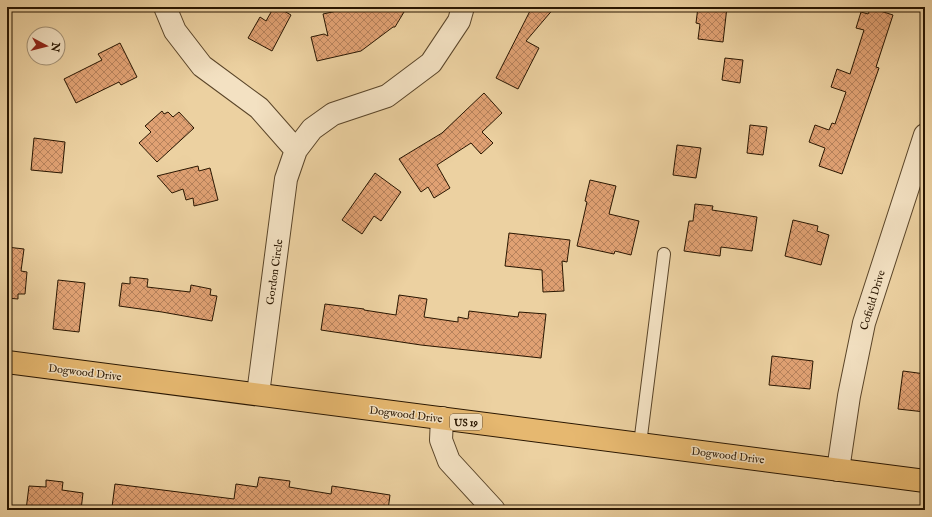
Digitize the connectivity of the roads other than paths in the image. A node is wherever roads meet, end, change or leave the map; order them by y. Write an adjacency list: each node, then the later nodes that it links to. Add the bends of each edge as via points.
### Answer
1 (165, 7): 4 (street, via 175,31 202,66 259,108)
2 (464, 7): 4 (street, Gordon Circle, via 459,21 431,63 387,96 333,114 312,129)
3 (925, 135): 10 (street, Cofield Drive, via 864,323 848,396)
4 (296, 150): 7 (street, Gordon Circle, via 286,179)
5 (664, 254): 9 (lane)
6 (7, 362): 7 (main road, Dogwood Drive / US 19)
7 (258, 394): 8 (main road, Dogwood Drive / US 19)
8 (442, 418): 9 (main road, Dogwood Drive / US 19); 12 (street, via 441,440 450,461)
9 (640, 444): 10 (main road, Dogwood Drive / US 19)
10 (838, 470): 11 (main road, Dogwood Drive / US 19)
11 (925, 481)
12 (494, 510)

